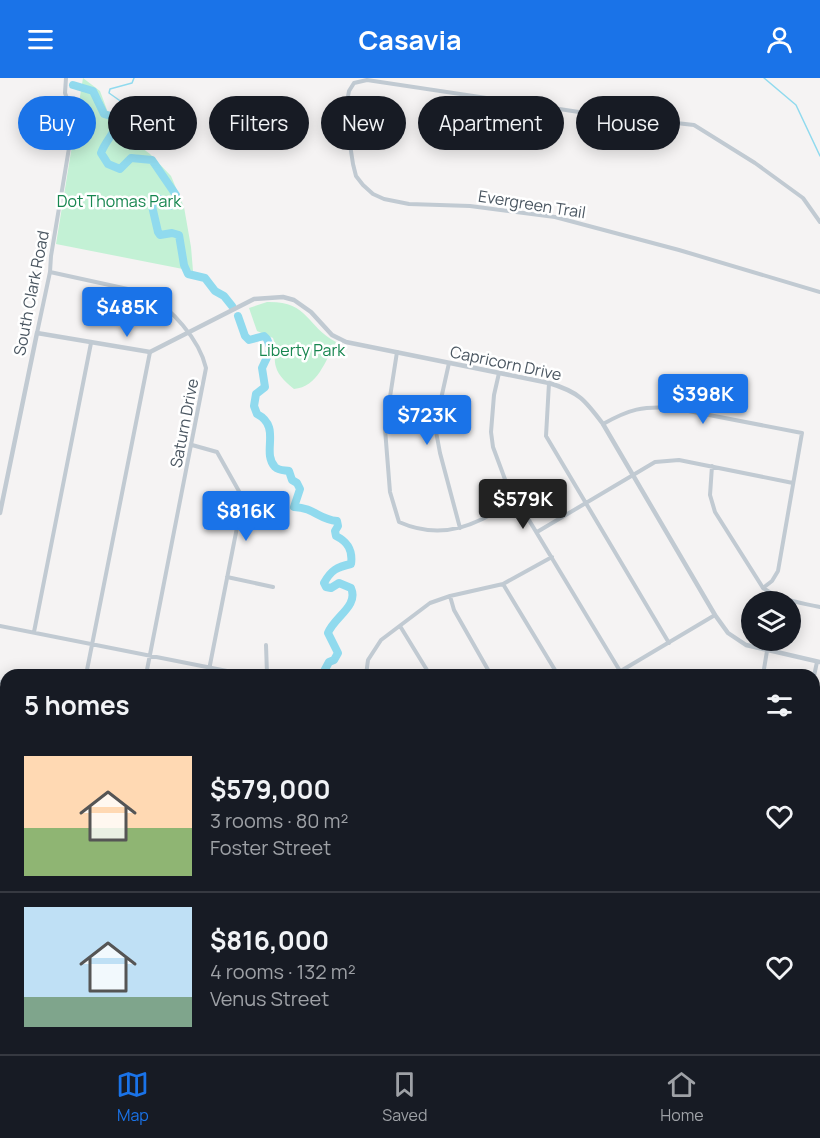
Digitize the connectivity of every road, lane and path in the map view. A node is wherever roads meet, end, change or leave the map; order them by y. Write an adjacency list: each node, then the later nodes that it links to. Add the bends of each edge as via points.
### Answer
1 (66, 78): 3 (street, South Clark Road, via 65,93 74,118)
2 (820, 222): 4 (street, Evergreen Trail, via 802,198 694,124 579,112 373,81 351,86 347,96 345,112 356,176 384,200 555,217)
3 (50, 272): 5 (street, South Clark Road); 6 (street, Saturn Drive, via 146,293)
4 (820, 292)
5 (37, 333): 7 (street); 20 (street, South Clark Road)
6 (189, 333): 8 (street, Capricorn Drive); 9 (street, Capricorn Drive, via 254,299 283,297 311,312 332,335 346,342); 14 (street, Saturn Drive, via 206,368)
7 (91, 343): 8 (street); 35 (street)
8 (150, 352): 38 (street)
9 (397, 352): 10 (street, Capricorn Drive); 23 (street, via 384,429 390,492 399,522 416,530)
10 (449, 363): 11 (street, Capricorn Drive); 23 (street, via 435,426)
11 (499, 373): 12 (street, Capricorn Drive); 18 (street, via 492,447)
12 (549, 383): 13 (street, Capricorn Drive, via 586,401); 19 (street, via 546,436)
13 (603, 424): 16 (street, Capricorn Drive); 17 (street, via 626,411 654,406 802,433)
14 (192, 445): 21 (street, via 209,448 220,456 240,494); 41 (street, Saturn Drive)
15 (712, 466): 16 (street, via 679,460 655,462); 17 (street); 29 (street, via 710,495 715,512)
16 (633, 474): 19 (street); 32 (street, Capricorn Drive)
17 (793, 483): 29 (street, via 778,571)
18 (517, 499): 23 (street); 24 (street)
19 (585, 503): 24 (street); 37 (street)
20 (0, 513)
21 (240, 519): 22 (street); 26 (street)
22 (260, 523)
23 (460, 528)
24 (537, 532): 25 (street)
25 (552, 557): 27 (street); 52 (street)
26 (227, 577): 28 (street); 43 (street)
27 (503, 584): 30 (street); 51 (street)
28 (273, 587)
29 (763, 588): 31 (street, via 772,595)
30 (450, 596): 34 (street, via 430,603); 50 (street)
31 (820, 607)
32 (715, 615): 36 (street, Capricorn Drive, via 728,633); 37 (street)
33 (0, 626): 35 (street)
34 (400, 626): 48 (street, via 381,640); 49 (street)
35 (34, 632): 38 (street)
36 (741, 642)
37 (669, 643): 53 (street)
38 (92, 644): 41 (street); 44 (street)
39 (266, 645): 47 (street)
40 (767, 651): 42 (street, Capricorn Drive); 54 (street)
41 (150, 656): 43 (street); 45 (street, Saturn Drive)
42 (819, 662)
43 (209, 667): 46 (street)
44 (87, 669)
45 (147, 669)
46 (220, 669)
47 (267, 669)
48 (367, 669)
49 (426, 669)
50 (488, 669)
51 (554, 669)
52 (619, 669)
53 (624, 669)
54 (764, 669)

